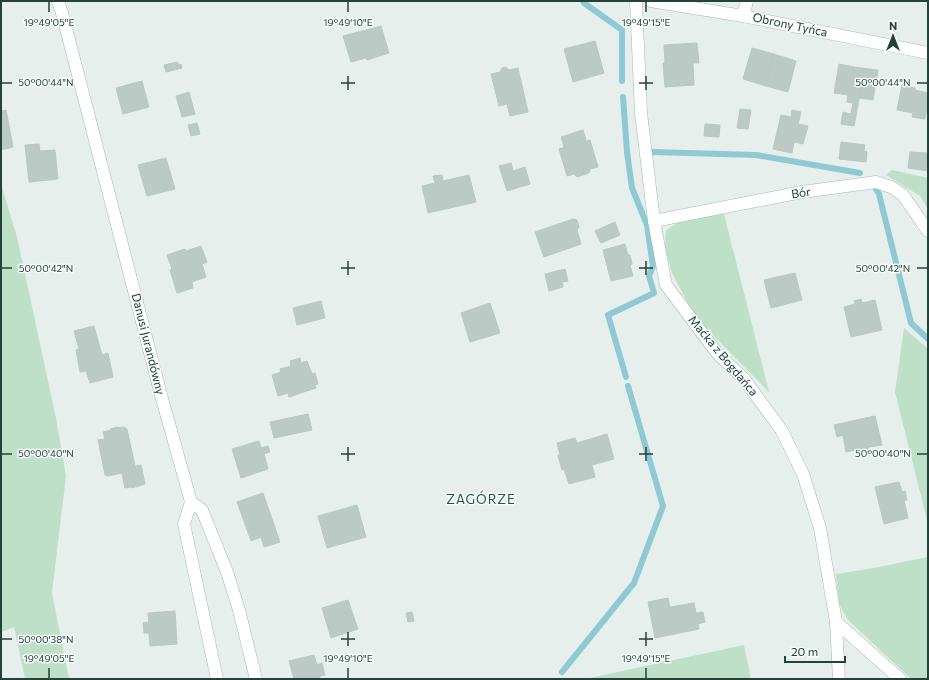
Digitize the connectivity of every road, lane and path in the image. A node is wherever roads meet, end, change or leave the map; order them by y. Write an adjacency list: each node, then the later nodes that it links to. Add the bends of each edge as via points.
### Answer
1 (58, 1): 9 (street, Danusi Jurandówny)
2 (636, 1): 7 (street, Maćka z Bogdańca, via 641,113)
3 (651, 1): 5 (street, Obrony Tyńca)
4 (747, 1): 5 (street)
5 (743, 16): 6 (street, Obrony Tyńca)
6 (928, 53)
7 (654, 220): 8 (street, Bór, via 802,192 876,182 891,187 903,195); 10 (street, Maćka z Bogdańca, via 666,285 717,353 744,379 782,430 803,474 820,528)
8 (928, 231)
9 (191, 502): 11 (street, via 184,524); 12 (street, Danusi Jurandówny, via 202,510 227,572)
10 (836, 622): 13 (street, Maćka z Bogdańca); 14 (street)
11 (218, 679)
12 (256, 679)
13 (839, 679)
14 (900, 679)

